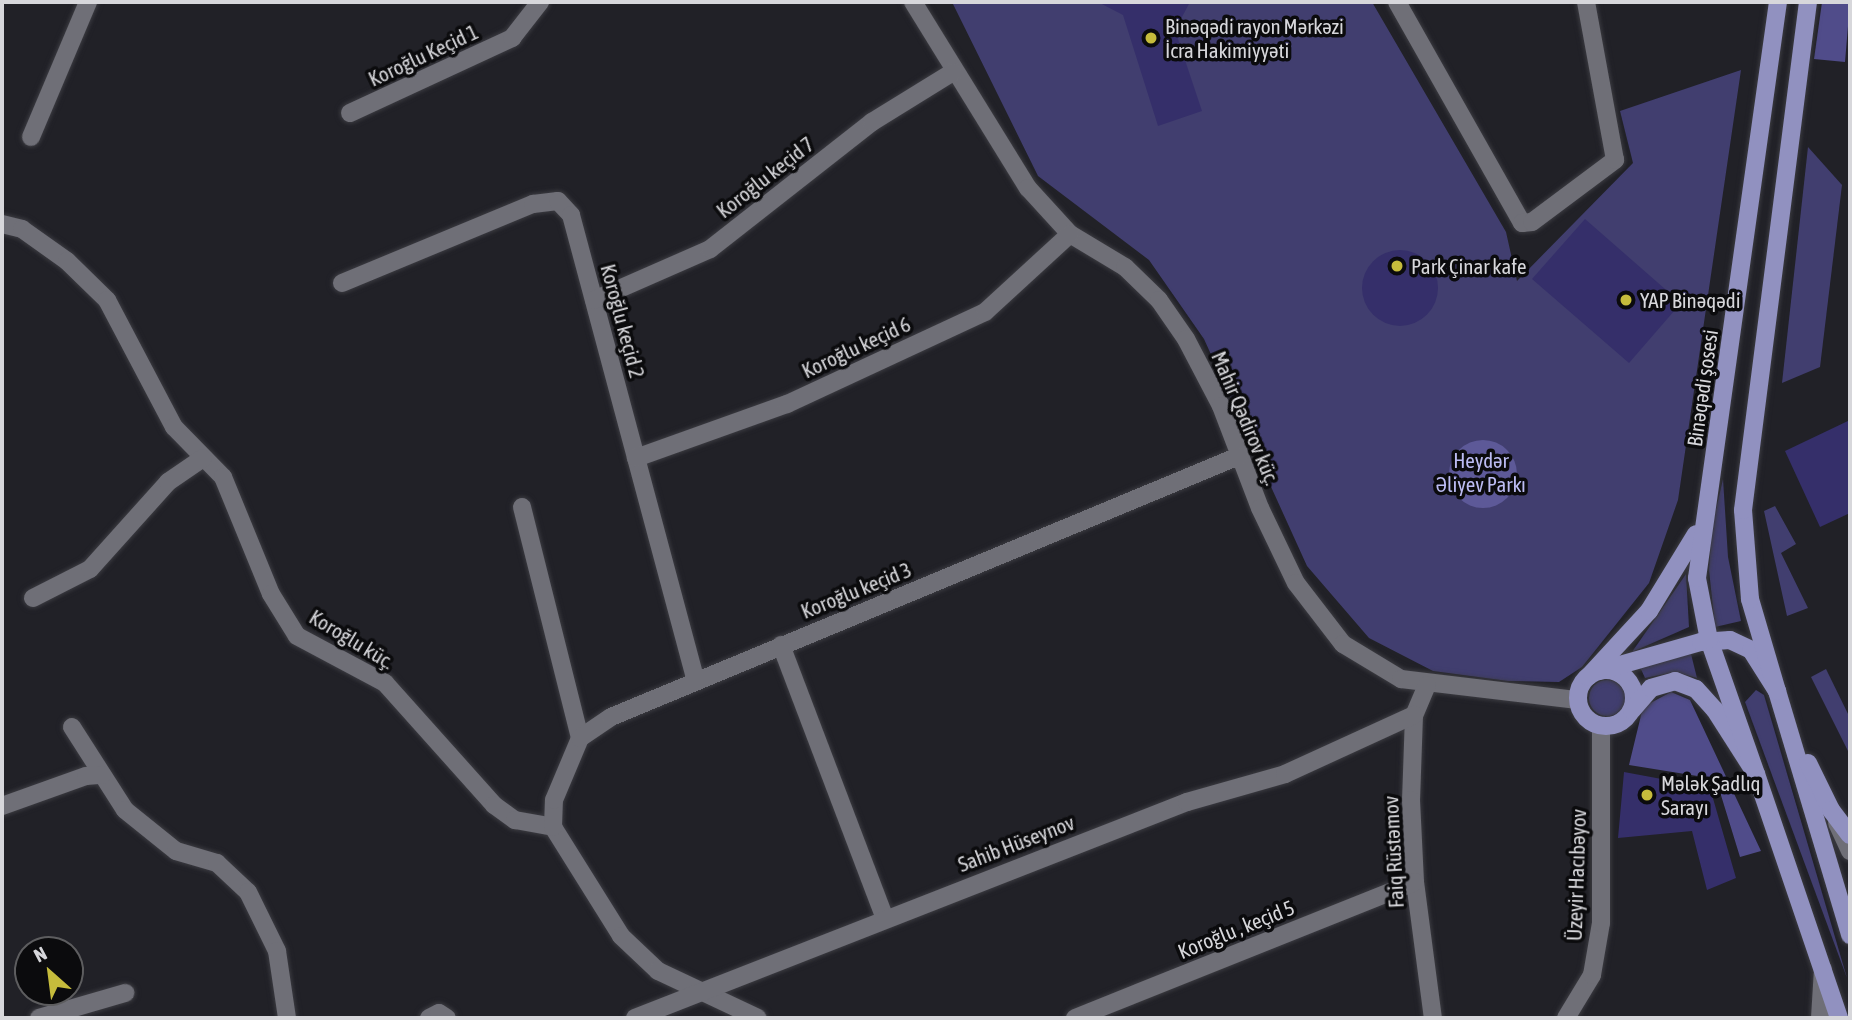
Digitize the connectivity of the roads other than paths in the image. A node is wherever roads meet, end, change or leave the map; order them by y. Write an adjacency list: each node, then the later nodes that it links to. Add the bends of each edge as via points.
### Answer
1 (88, 2): 10 (street)
2 (540, 2): 9 (street, Koroğlu Keçid 1, via 512,37)
3 (913, 2): 8 (street, Mahir Qədirov küç.)
4 (1397, 2): 5 (street, via 1522,223 1532,222 1615,160)
5 (1586, 2)
6 (1778, 2): 19 (main road, Binəqədi şosesi, via 1722,419)
7 (1808, 2): 26 (main road, via 1743,510 1750,599)
8 (953, 72): 12 (street, Mahir Qədirov küç., via 1028,188); 14 (street, Koroğlu keçid 7, via 872,122 710,249)
9 (350, 113)
10 (31, 137)
11 (2, 224): 16 (street, Koroğlu küç., via 22,229 45,245 107,300 174,427)
12 (1070, 234): 15 (street, Mahir Qədirov küç., via 1125,267 1159,300 1221,406); 17 (street, Koroğlu keçid 6, via 985,312 787,404)
13 (342, 283): 14 (street, Koroğlu keçid 2, via 533,204 558,201 570,215)
14 (594, 300): 17 (street, Koroğlu keçid 2)
15 (1239, 456): 22 (street, Koroğlu keçid 3); 25 (street, Mahir Qədirov küç., via 1296,583 1320,617 1343,644 1385,673)
16 (203, 458): 20 (street, via 168,482 90,569); 38 (street, Koroğlu küç., via 223,477 271,594 297,636 385,683 494,805 515,820)
17 (636, 458): 24 (street, Koroğlu keçid 2)
18 (522, 507): 33 (street)
19 (1705, 511): 21 (main road, Binəqədi şosesi, via 1698,578); 23 (main road, via 1665,588)
20 (33, 598)
21 (1710, 640): 23 (main road); 26 (main road, via 1730,640 1751,650); 34 (main road, Binəqədi şosesi)
22 (781, 645): 24 (street, Koroğlu keçid 3); 42 (street)
23 (1593, 674): 27 (main road); 28 (main road, via 1618,672 1628,680 1634,691)
24 (696, 681): 33 (street, Koroğlu keçid 3, via 611,717)
25 (1427, 685): 27 (street, Mahir Qədirov küç.); 30 (street, Faiq Rüstəmov)
26 (1777, 691): 29 (main road)
27 (1578, 700): 31 (main road, via 1585,717)
28 (1632, 710): 31 (main road, via 1619,723); 34 (main road, via 1644,694 1664,682 1689,684 1715,710)
29 (1784, 714): 37 (main road); 43 (main road)
30 (1414, 715): 41 (street, Faiq Rüstəmov, via 1411,800); 42 (street, Sahib Hüseynov, via 1285,774 1187,802)
31 (1601, 726): 55 (street, Üzeyir Hacıbəyov, via 1601,923 1592,975)
32 (72, 727): 35 (street)
33 (580, 738): 38 (street, via 554,800)
34 (1756, 774): 44 (main road)
35 (102, 775): 36 (street, via 86,776); 48 (street, via 125,810 176,851 217,863 248,892 277,951)
36 (2, 806)
37 (1830, 810): 39 (main road); 40 (street)
38 (553, 827): 46 (street, via 621,936 658,971)
39 (1850, 835)
40 (1850, 851)
41 (1415, 882): 53 (street, Koroğlu , keçid 5); 54 (street, Faiq Rüstəmov)
42 (885, 919): 46 (street, Sahib Hüseynov)
43 (1850, 935)
44 (1823, 966): 56 (street); 57 (main road)
45 (125, 993): 47 (street)
46 (701, 993): 51 (street, Sahib Hüseynov); 52 (street)
47 (39, 1018)
48 (287, 1018)
49 (429, 1018): 50 (street, via 439,1013)
50 (447, 1018)
51 (635, 1018)
52 (758, 1018)
53 (1075, 1018)
54 (1433, 1018)
55 (1568, 1018)
56 (1820, 1018)
57 (1839, 1018)

